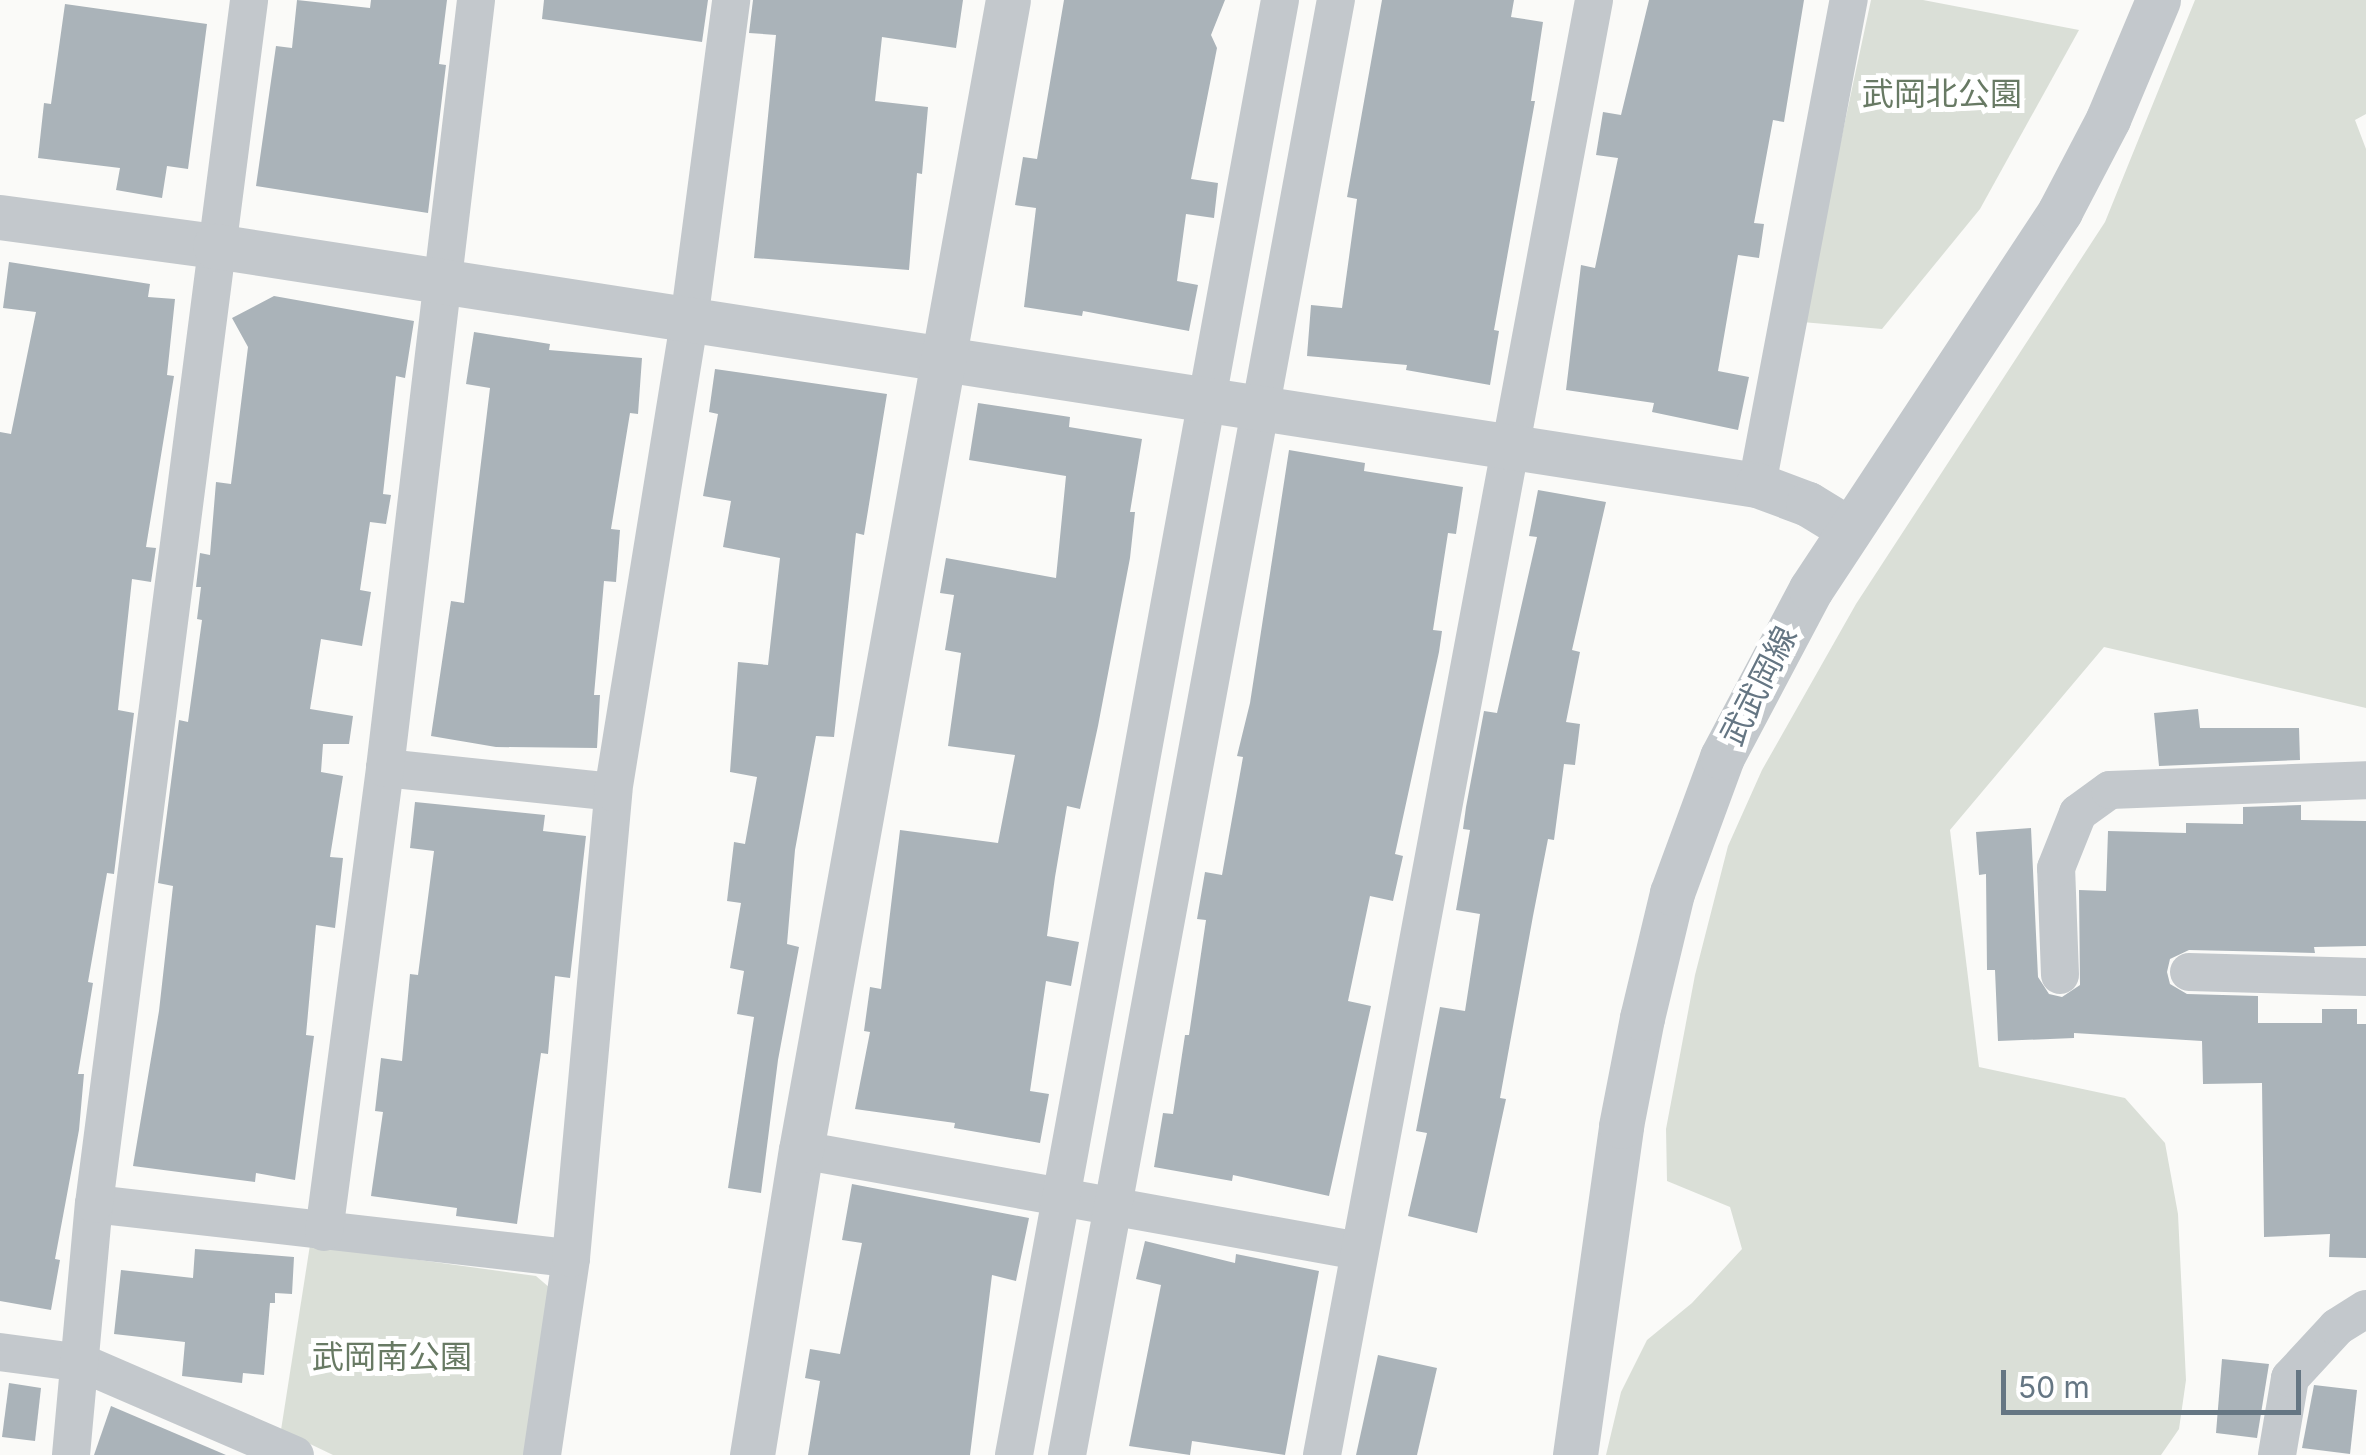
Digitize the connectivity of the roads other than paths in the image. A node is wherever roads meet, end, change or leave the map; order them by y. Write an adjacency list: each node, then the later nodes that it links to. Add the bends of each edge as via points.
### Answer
1 (250, 0): 11 (street)
2 (476, 0): 12 (street)
3 (731, 0): 13 (street)
4 (1008, 0): 14 (street)
5 (1280, 0): 15 (street)
6 (1336, 0): 16 (street)
7 (1594, 0): 17 (street)
8 (1849, 0): 18 (street)
9 (2158, 0): 19 (street, 武武岡線, via 2060,211)
10 (0, 217): 11 (street)
11 (215, 246): 12 (street); 28 (street)
12 (440, 283): 13 (street); 20 (street)
13 (689, 321): 14 (street); 22 (street)
14 (943, 360): 15 (street); 26 (street)
15 (1204, 399): 16 (street); 27 (street)
16 (1262, 408): 17 (street); 29 (street)
17 (1509, 448): 18 (street); 31 (street)
18 (1757, 485): 19 (street)
19 (1849, 529): 43 (street, 武武岡線, via 1743,710 1688,843 1659,942 1621,1126)
20 (386, 768): 22 (street); 30 (street)
21 (2366, 780): 24 (street, via 2110,790 2078,813 2056,868)
22 (613, 792): 32 (street)
23 (2189, 972): 25 (street)
24 (2060, 975)
25 (2366, 977)
26 (801, 1150): 27 (street); 39 (street)
27 (1062, 1197): 29 (street); 40 (street)
28 (94, 1204): 30 (street); 35 (street)
29 (1116, 1206): 31 (street); 41 (street)
30 (324, 1232): 32 (street)
31 (1359, 1250): 42 (street)
32 (570, 1258): 38 (street)
33 (2366, 1309): 44 (street, via 2337,1327 2290,1378)
34 (0, 1352): 35 (street)
35 (82, 1362): 36 (street); 37 (street)
36 (71, 1455)
37 (295, 1455)
38 (542, 1455)
39 (752, 1455)
40 (1014, 1455)
41 (1067, 1455)
42 (1322, 1455)
43 (1575, 1455)
44 (2278, 1455)

